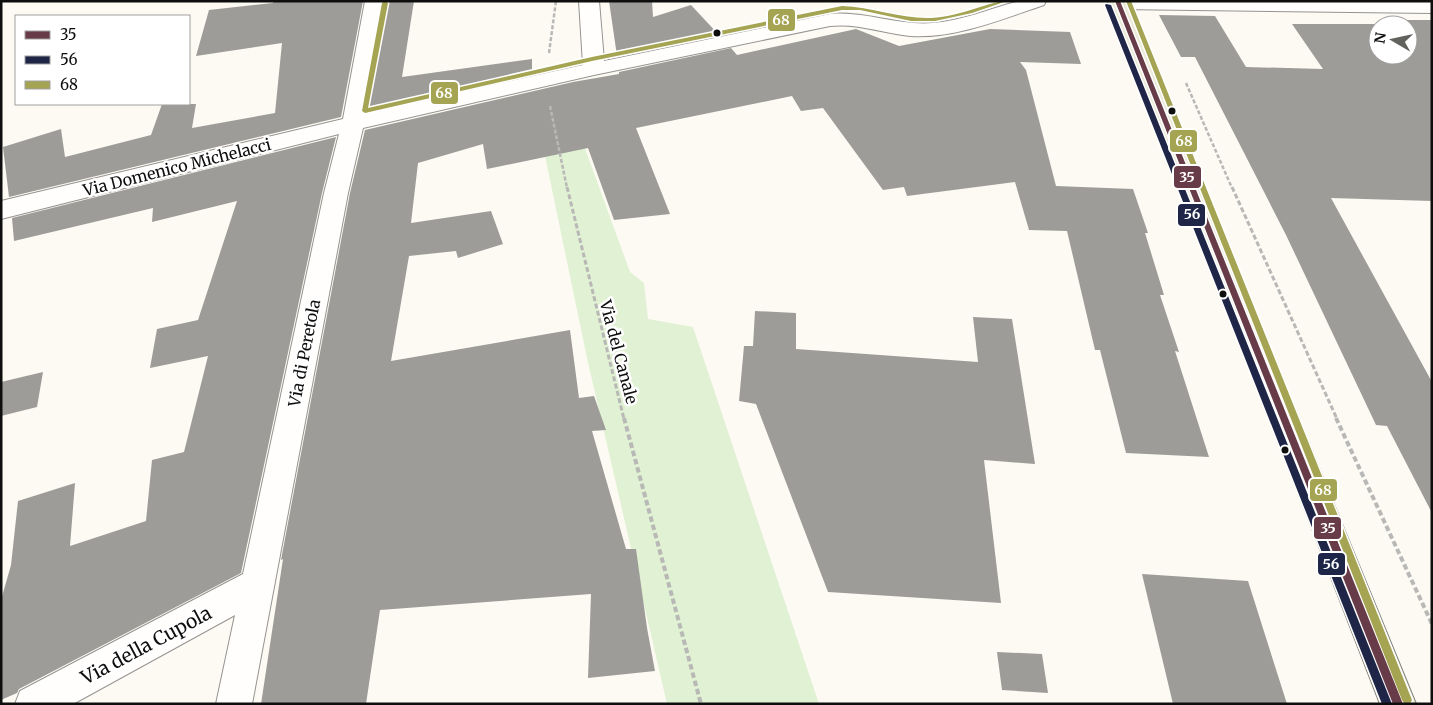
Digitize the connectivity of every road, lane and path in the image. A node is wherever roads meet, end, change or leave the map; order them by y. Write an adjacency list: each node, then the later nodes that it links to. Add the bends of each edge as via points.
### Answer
1 (374, 1): 10 (street, Via di Peretola)
2 (556, 1): 9 (path, Via del Canale)
3 (589, 1): 7 (street)
4 (1037, 1): 7 (street, Via Domenico Michelacci, via 960,24 923,30 844,18)
5 (1118, 2): 6 (street); 17 (main road)
6 (1432, 7)
7 (594, 69): 9 (street, Via Domenico Michelacci)
8 (1183, 77): 13 (path, via 1285,308)
9 (545, 81): 10 (street, Via Domenico Michelacci); 16 (path, Via del Canale, via 602,341)
10 (352, 124): 11 (street, Via Domenico Michelacci); 12 (street, Via di Peretola)
11 (1, 210)
12 (257, 585): 14 (street, Via della Cupola); 15 (street, Via di Peretola)
13 (1432, 624)
14 (34, 704)
15 (234, 704)
16 (700, 704)
17 (1398, 704)

